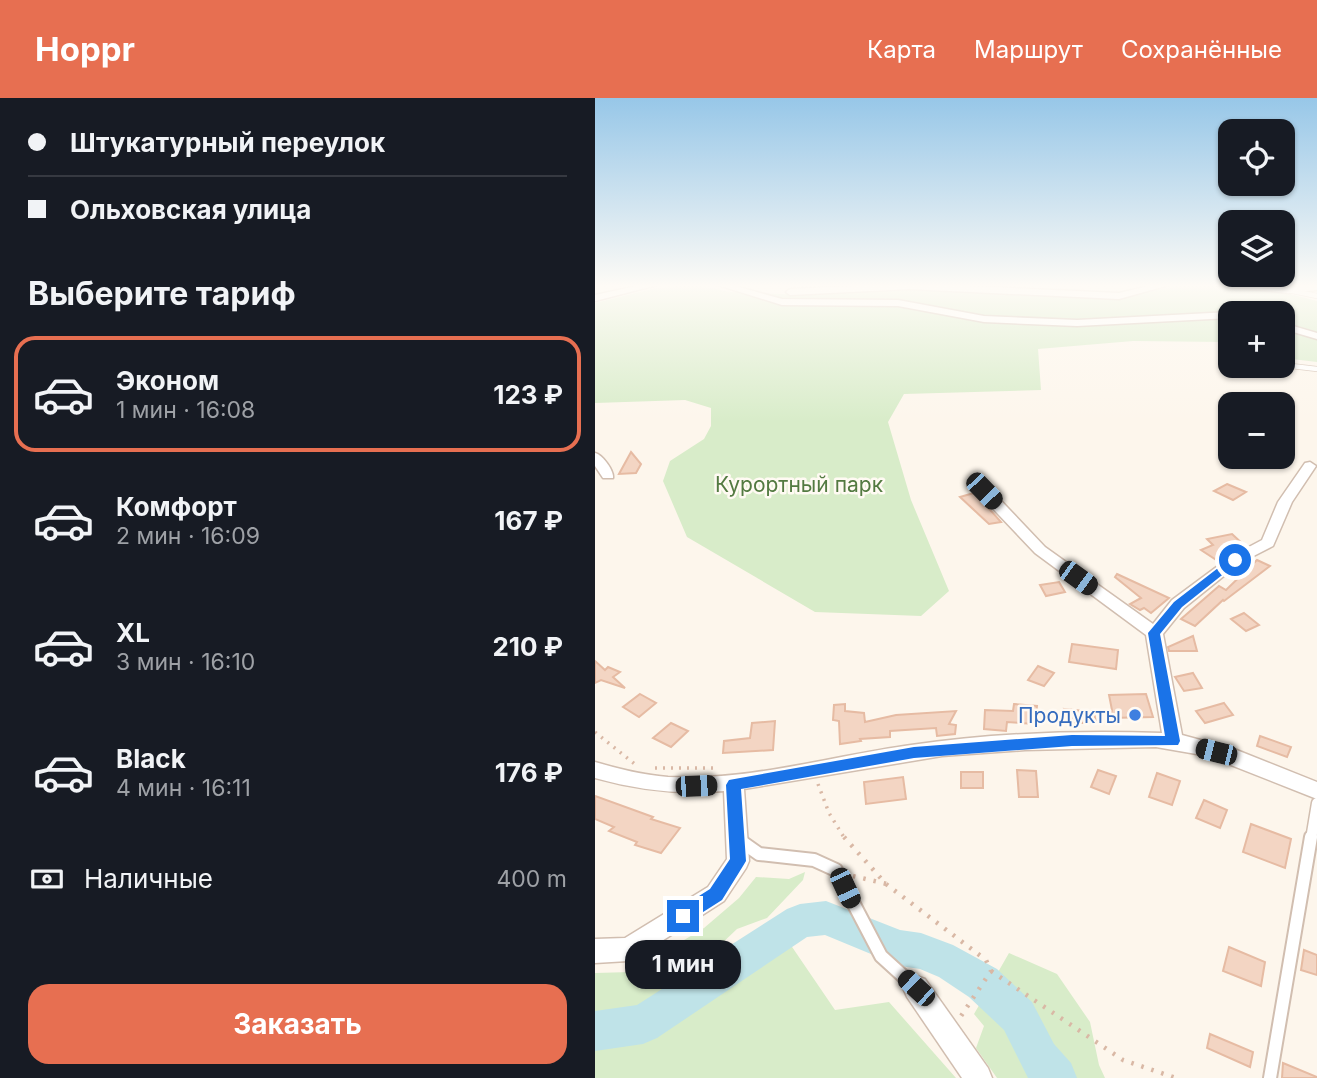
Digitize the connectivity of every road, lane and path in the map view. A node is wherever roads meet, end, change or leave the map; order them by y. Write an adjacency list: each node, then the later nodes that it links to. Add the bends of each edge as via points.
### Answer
1 (1299, 331): 2 (street)
2 (1317, 336)
3 (1295, 366): 4 (lane)
4 (1317, 369)
5 (595, 457): 7 (street)
6 (1310, 466): 9 (street, via 1285,502 1268,543 1235,560 1178,604)
7 (608, 475)
8 (984, 491): 9 (street, via 1040,550)
9 (1154, 633): 10 (street)
10 (1173, 741): 11 (street, via 988,746); 14 (street, via 1216,752)
11 (814, 768): 13 (street); 18 (path, via 825,809 837,829)
12 (595, 769): 13 (street, via 677,786)
13 (734, 785): 16 (street)
14 (1317, 791)
15 (1317, 803): 25 (lane)
16 (736, 834): 17 (lane, via 759,855 814,860); 19 (street, via 738,861 716,894 628,949)
17 (836, 870): 18 (path); 21 (lane, via 881,956)
18 (889, 884): 20 (path, via 986,960)
19 (595, 951)
20 (991, 971): 22 (path); 24 (path, via 1123,1060)
21 (916, 988): 23 (street)
22 (963, 1016)
23 (978, 1078)
24 (1176, 1078)
25 (1270, 1078)

